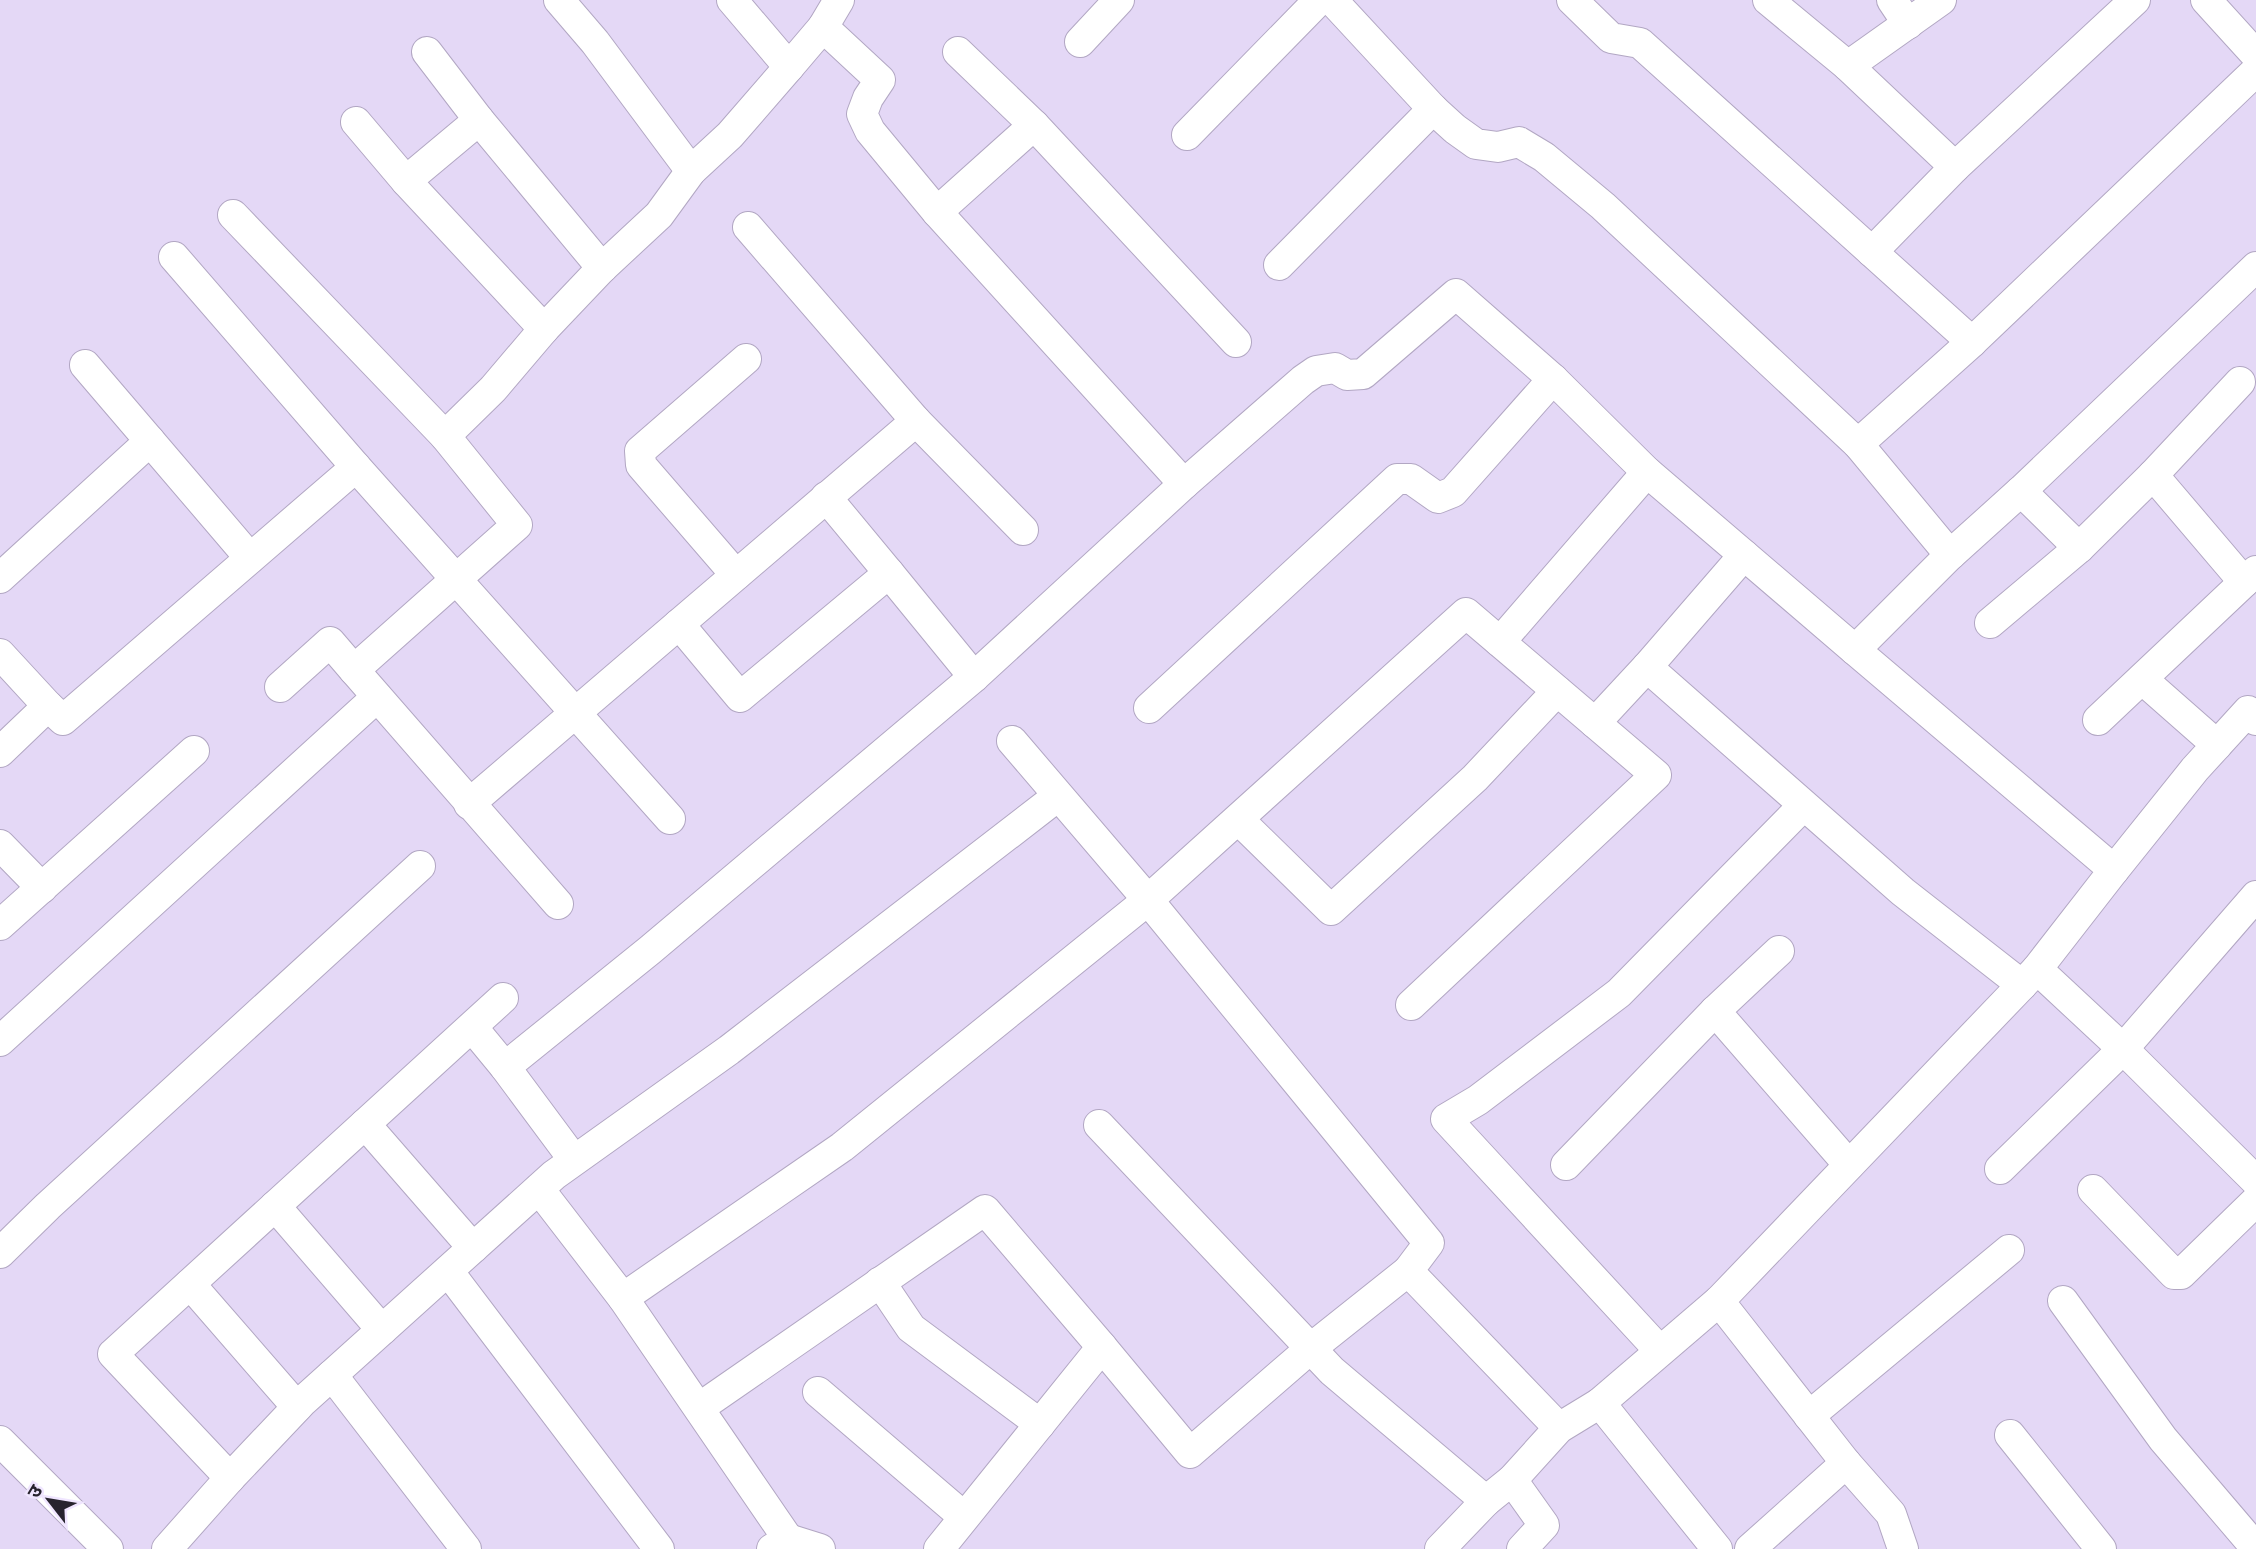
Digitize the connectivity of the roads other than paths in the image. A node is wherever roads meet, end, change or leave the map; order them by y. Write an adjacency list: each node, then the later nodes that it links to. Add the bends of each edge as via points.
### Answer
1 (559, 0): 27 (street)
2 (732, 0): 19 (street)
3 (839, 0): 13 (street)
4 (1119, 0): 14 (street)
5 (1319, 0): 25 (street)
6 (1332, 0): 21 (street)
7 (1572, 0): 32 (street, via 1611,38 1640,43)
8 (1768, 0): 18 (street)
9 (1941, 0): 12 (street)
10 (2135, 0): 26 (street)
11 (2206, 0): 17 (street)
12 (1900, 12): 18 (street)
13 (822, 27): 19 (street); 29 (street, via 880,80 862,114 870,131)
14 (1080, 42)
15 (427, 52): 22 (street)
16 (958, 52): 24 (street)
17 (2256, 55)
18 (1847, 66): 26 (street)
19 (789, 67): 27 (street, via 730,135)
20 (2256, 71): 39 (street)
21 (1433, 110): 34 (street); 47 (street, via 1476,144 1498,147 1519,142 1544,157 1603,206)
22 (479, 120): 28 (street); 36 (street)
23 (356, 122): 28 (street)
24 (1034, 125): 29 (street); 38 (street)
25 (1187, 135)
26 (1955, 167): 32 (street)
27 (691, 171): 36 (street, via 659,215)
28 (406, 181): 37 (street)
29 (937, 212): 51 (street)
30 (233, 215): 45 (street)
31 (748, 227): 44 (street)
32 (1872, 252): 39 (street)
33 (174, 257): 48 (street)
34 (1279, 265)
35 (2256, 267): 52 (street)
36 (602, 268): 37 (street)
37 (544, 329): 45 (street)
38 (1236, 342)
39 (1972, 342): 47 (street)
40 (746, 359): 60 (street, via 640,451 641,465)
41 (85, 365): 46 (street)
42 (1553, 379): 49 (street); 51 (street, via 1456,295 1363,374 1347,375 1335,368 1317,371); 77 (street, via 1453,492 1437,498 1411,479 1397,479)
43 (2240, 382): 50 (street)
44 (916, 421): 53 (street); 54 (street)
45 (445, 436): 63 (street, via 517,525)
46 (150, 441): 58 (street); 62 (street)
47 (1858, 444): 57 (street)
48 (356, 467): 58 (street); 63 (street)
49 (1647, 472): 56 (street); 66 (street)
50 (2153, 475): 55 (street); 61 (street)
51 (1184, 484): 71 (street)
52 (2021, 491): 55 (street); 57 (street)
53 (826, 497): 59 (street); 60 (street)
54 (1023, 530)
55 (2079, 548): 64 (street)
56 (1744, 555): 67 (street); 69 (street)
57 (1950, 555): 67 (street)
58 (250, 558): 76 (street, via 63,720)
59 (889, 573): 65 (street, via 740,698); 71 (street)
60 (736, 575): 65 (street)
61 (2250, 577): 72 (street)
62 (0, 578)
63 (457, 579): 70 (street); 78 (street)
64 (1990, 623)
65 (679, 624): 78 (street)
66 (1500, 642): 74 (street); 90 (street, via 1466,613)
67 (1855, 650): 93 (street)
68 (0, 654): 76 (street)
69 (1647, 667): 81 (street); 88 (street)
70 (354, 670): 73 (street, via 330,642); 75 (street)
71 (974, 677): 107 (street)
72 (2143, 678): 79 (street); 83 (street)
73 (280, 687)
74 (1557, 691): 81 (street); 90 (street, via 1475,778 1331,910)
75 (377, 697): 87 (street); 105 (street)
76 (48, 706): 85 (street)
77 (1149, 708)
78 (576, 713): 87 (street); 89 (street)
79 (2098, 720)
80 (2256, 720): 83 (street, via 2248,711)
81 (1595, 723): 102 (street, via 1656,775)
82 (1012, 741): 86 (street)
83 (2217, 745): 93 (street)
84 (194, 751): 94 (street)
85 (0, 752)
86 (1058, 796): 96 (street); 110 (street, via 729,1050)
87 (469, 804): 97 (street)
88 (1803, 806): 100 (street, via 1903,892); 132 (street, via 1619,993 1488,1093 1446,1119)
89 (670, 820)
90 (1239, 820): 96 (street)
91 (0, 845): 94 (street)
92 (420, 866): 121 (street)
93 (2114, 870): 100 (street)
94 (42, 888): 98 (street)
95 (2256, 896): 106 (street)
96 (1148, 900): 123 (street, via 1429,1243); 126 (street, via 842,1147)
97 (558, 904)
98 (0, 925)
99 (1779, 951): 103 (street)
100 (2029, 977): 106 (street); 112 (street)
101 (503, 998): 104 (street)
102 (1410, 1005)
103 (1715, 1011): 111 (street); 112 (street)
104 (472, 1027): 107 (street); 108 (street)
105 (0, 1041)
106 (2123, 1049): 113 (street); 114 (street)
107 (505, 1067): 110 (street)
108 (365, 1124): 118 (street); 119 (street)
109 (1099, 1125): 131 (street)
110 (574, 1160): 115 (street)
111 (1566, 1165)
112 (1849, 1165): 127 (street)
113 (2000, 1169)
114 (2256, 1181)
115 (539, 1189): 119 (street); 126 (street)
116 (2094, 1190): 117 (street, via 2174,1274 2181,1274)
117 (2256, 1201)
118 (275, 1206): 125 (street); 129 (street)
119 (473, 1248): 122 (street)
120 (2009, 1250): 138 (street)
121 (0, 1253)
122 (448, 1271): 129 (street); 153 (street)
123 (1408, 1271): 131 (street); 140 (street)
124 (880, 1282): 130 (street, via 985,1210); 137 (street); 139 (street, via 911,1328)
125 (190, 1284): 136 (street); 144 (street, via 113,1354)
126 (623, 1298): 137 (street)
127 (1719, 1301): 132 (street); 138 (street)
128 (2063, 1301): 149 (street, via 2163,1439)
129 (382, 1330): 133 (street)
130 (1102, 1347): 131 (street, via 1190,1453); 139 (street)
131 (1310, 1349): 146 (street)
132 (1660, 1351): 135 (street)
133 (331, 1375): 136 (street); 152 (street)
134 (818, 1392): 147 (street)
135 (1600, 1403): 140 (street); 158 (street)
136 (297, 1407): 144 (street)
137 (699, 1408): 148 (street)
138 (1810, 1416): 143 (street)
139 (1040, 1424): 147 (street)
140 (1559, 1427): 145 (street)
141 (2010, 1435): 161 (street)
142 (0, 1441): 150 (street)
143 (1846, 1463): 159 (street); 160 (street, via 1891,1514)
144 (230, 1478): 151 (street)
145 (1513, 1480): 146 (street); 157 (street, via 1544,1525)
146 (1486, 1501): 156 (street)
147 (964, 1517): 155 (street)
148 (780, 1544): 154 (street)
149 (2256, 1548)
150 (108, 1549)
151 (167, 1549)
152 (466, 1549)
153 (659, 1549)
154 (820, 1549)
155 (939, 1549)
156 (1440, 1549)
157 (1522, 1549)
158 (1717, 1549)
159 (1750, 1549)
160 (1903, 1549)
161 (2101, 1549)

